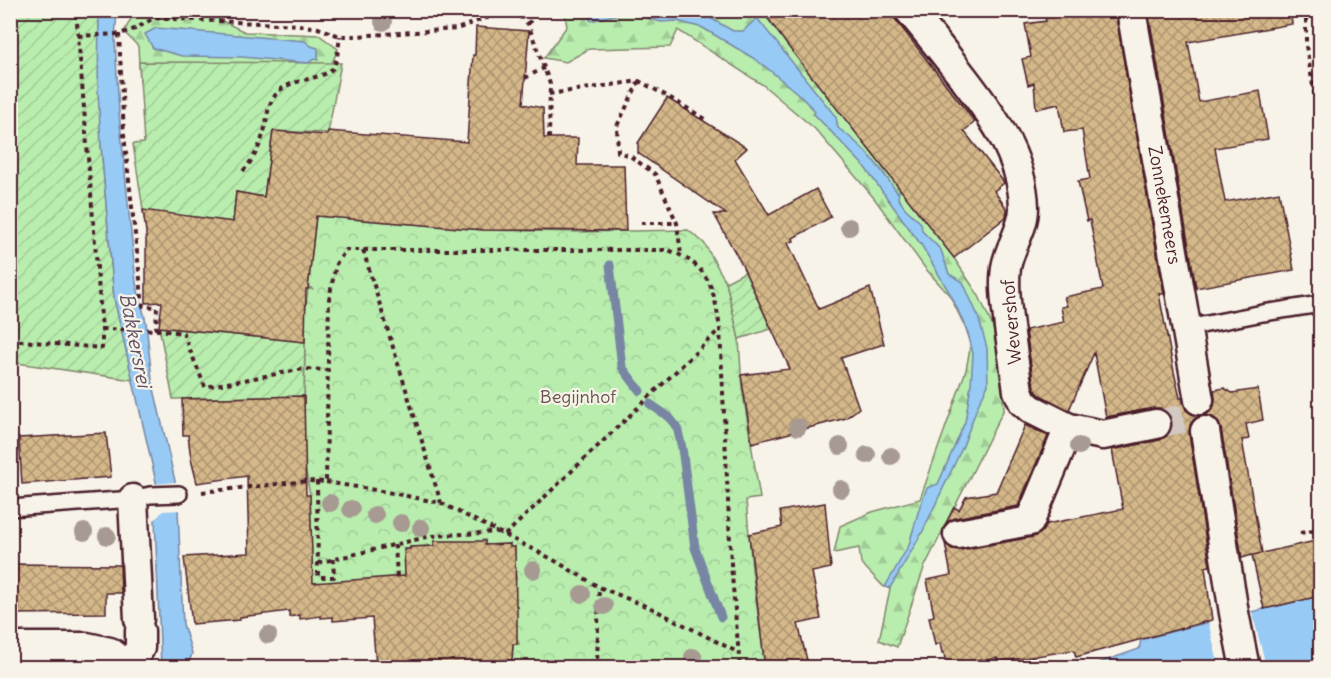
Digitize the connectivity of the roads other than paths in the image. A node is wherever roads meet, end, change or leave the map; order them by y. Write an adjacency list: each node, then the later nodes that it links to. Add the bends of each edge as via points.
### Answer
1 (909, 10): 7 (street, Wevershof, via 985,104 1018,169 1024,210 1006,267 1005,287 1018,391 1031,409)
2 (1131, 10): 4 (street, Zonnekemeers)
3 (1320, 304): 4 (lane)
4 (1187, 328): 5 (street, Zonnekemeers)
5 (1199, 400)
6 (1156, 424): 7 (street, Wevershof, via 1102,435)
7 (1069, 428): 12 (street, via 1030,521)
8 (1205, 431): 15 (street)
9 (179, 494): 10 (lane)
10 (142, 497): 11 (lane); 14 (street, via 140,648)
11 (10, 508)
12 (958, 534)
13 (10, 647): 14 (street, via 87,647 110,652)
14 (130, 667)
15 (1245, 668)

